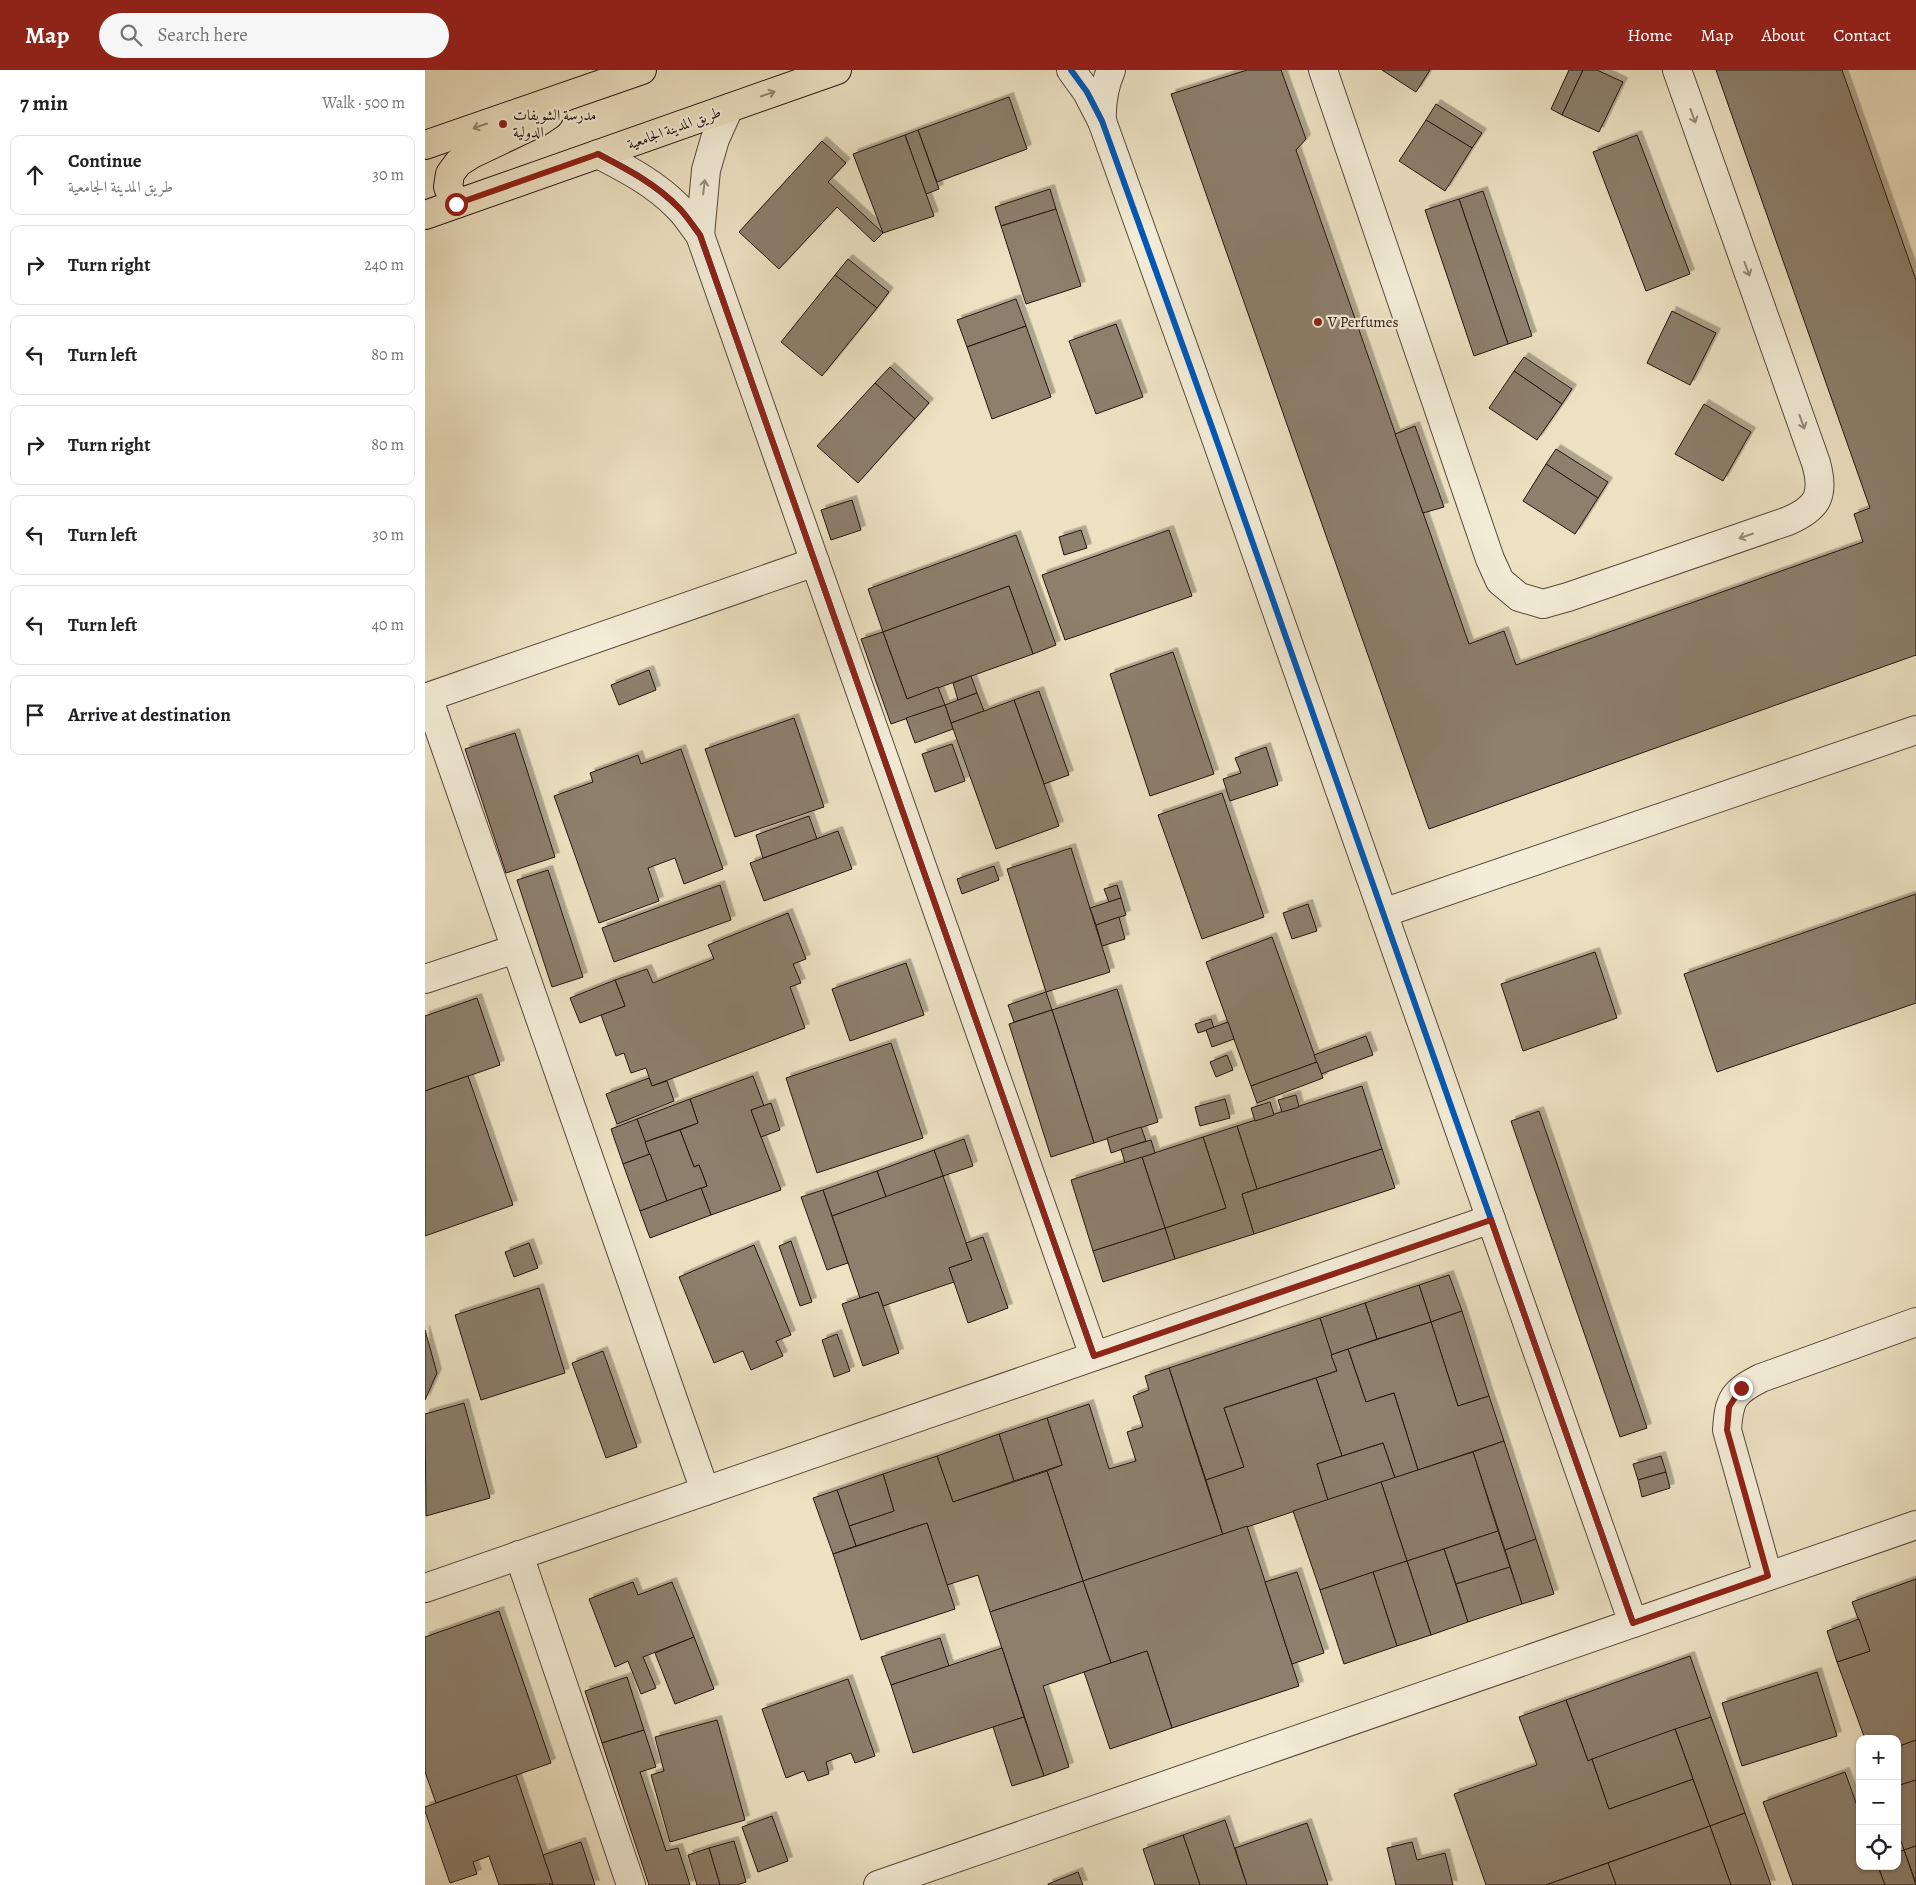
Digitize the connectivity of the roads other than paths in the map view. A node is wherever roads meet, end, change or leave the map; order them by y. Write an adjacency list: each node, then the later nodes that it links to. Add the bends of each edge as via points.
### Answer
1 (642, 70): 7 (main road)
2 (837, 70): 8 (main road, طريق المدينة الجامعية, one-way to 2)
3 (1071, 70): 9 (street)
4 (1111, 70): 9 (street, via 1101,102)
5 (1323, 70): 6 (street, one-way to 5, via 1816,463 1821,481 1817,500 1805,514 1788,521 1543,604 1519,598 1500,581 1490,559)
6 (1677, 70)
7 (570, 95): 10 (main road, one-way to 10); 12 (main road, via 537,123 458,163 450,174 448,187)
8 (729, 108): 11 (main road, طريق المدينة الجامعية); 14 (street, one-way to 8, via 706,170)
9 (1102, 121): 18 (street)
10 (425, 145)
11 (598, 154): 12 (main road, طريق المدينة الجامعية); 14 (street, via 655,187 679,208)
12 (456, 204): 13 (main road, طريق المدينة الجامعية)
13 (425, 215)
14 (700, 235): 15 (street)
15 (815, 562): 16 (street); 23 (street)
16 (427, 698): 19 (street)
17 (1916, 730): 18 (street)
18 (1383, 913): 21 (street)
19 (515, 949): 20 (street); 24 (street)
20 (425, 979)
21 (1491, 1220): 23 (street); 29 (street)
22 (1916, 1322): 27 (street, via 1761,1378 1741,1388 1729,1407 1727,1430)
23 (1094, 1356): 24 (street)
24 (705, 1491): 26 (street)
25 (1916, 1525): 27 (street)
26 (519, 1555): 28 (street); 30 (street)
27 (1768, 1576): 29 (street)
28 (425, 1588)
29 (1633, 1623): 31 (street)
30 (631, 1885)
31 (878, 1885)

